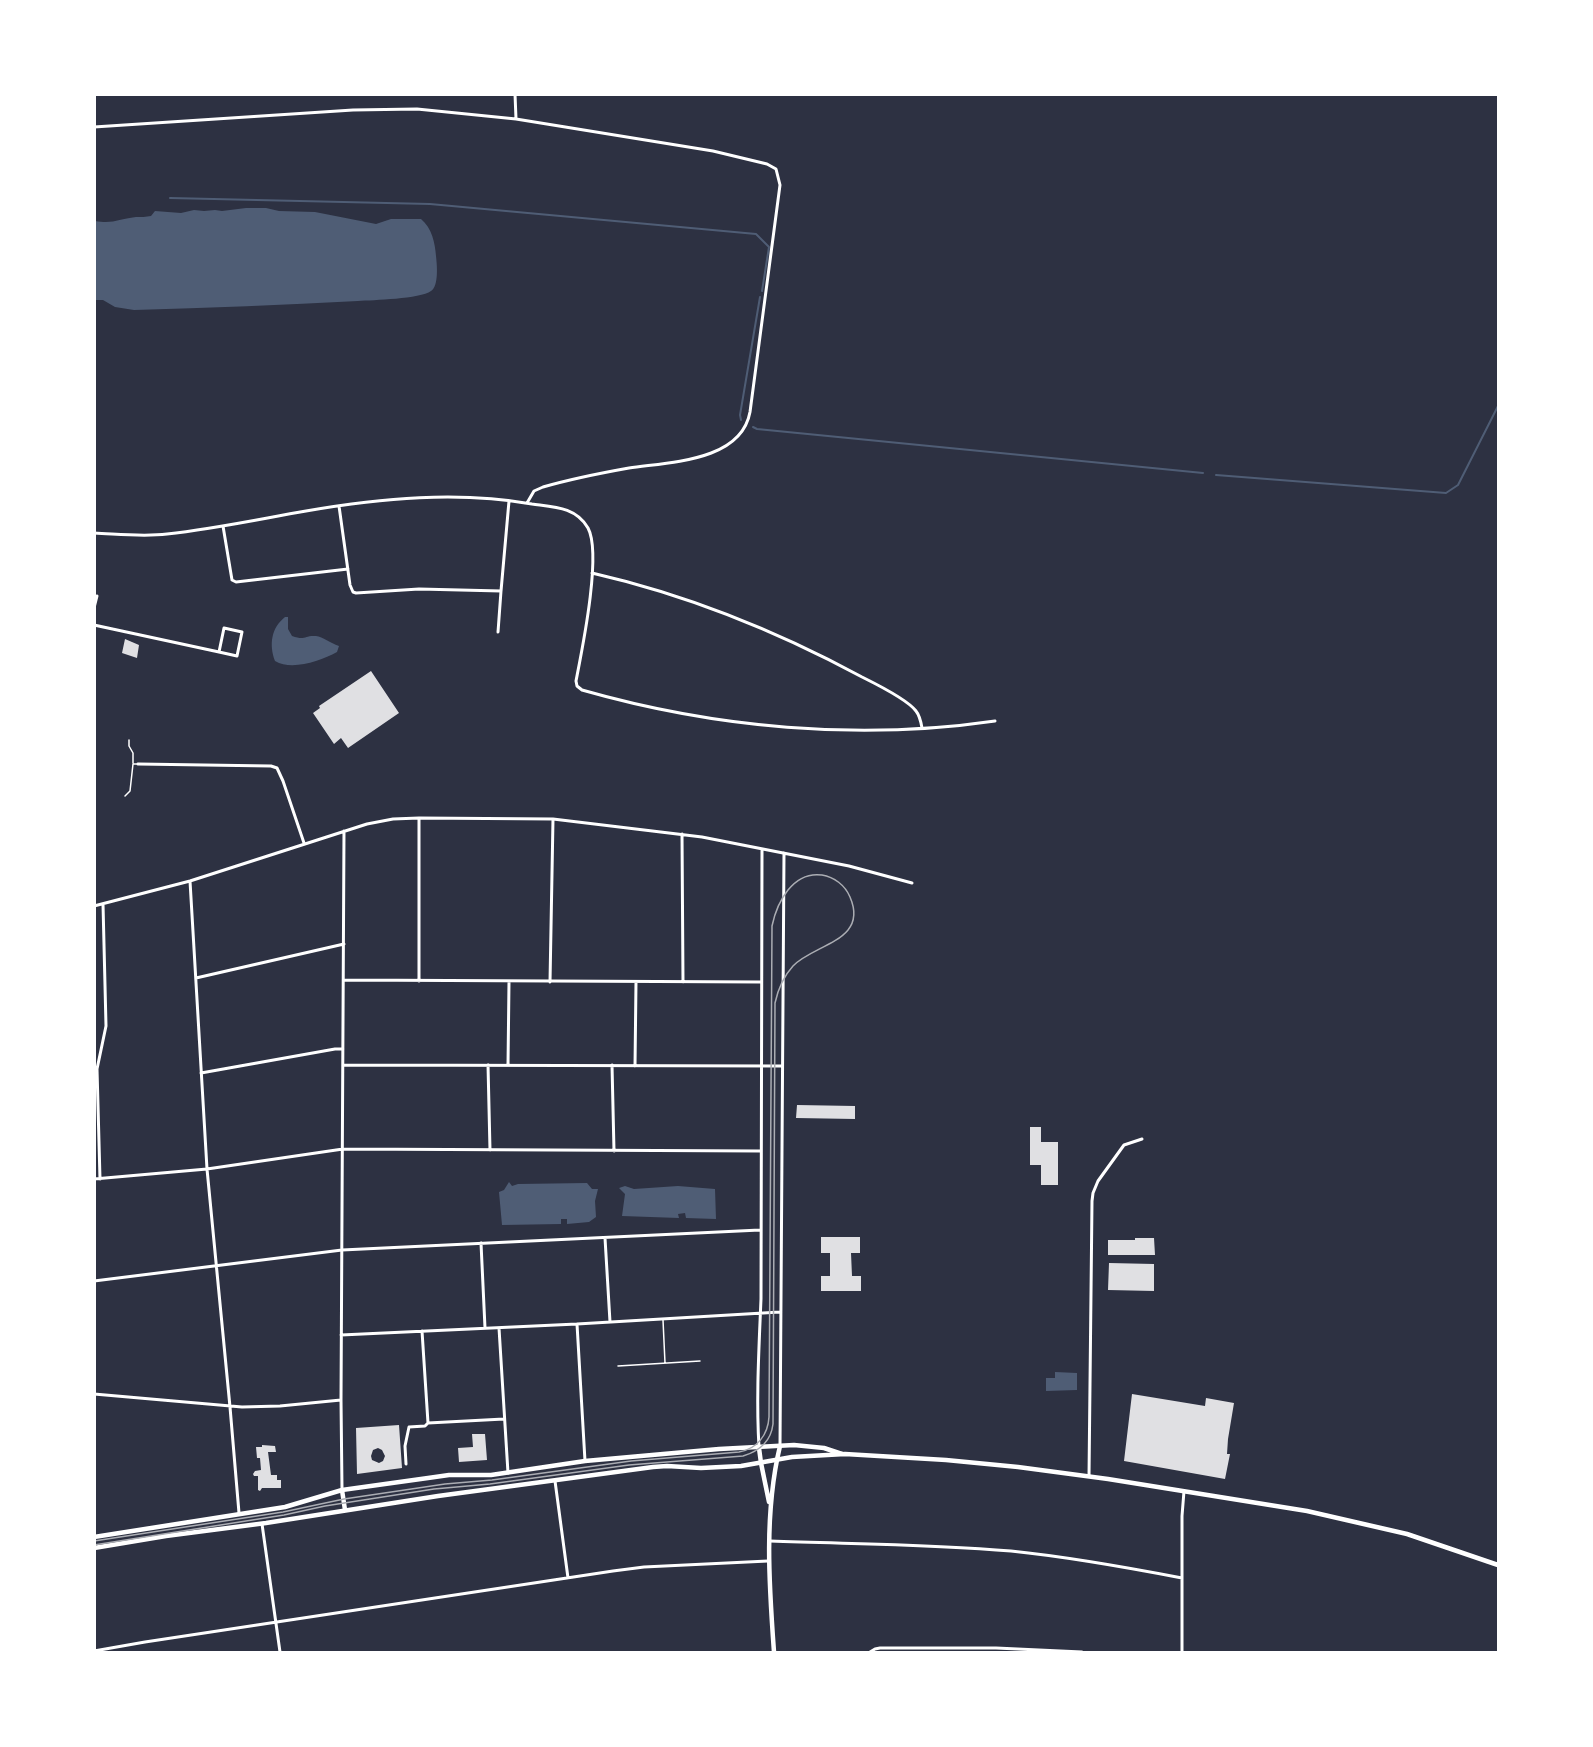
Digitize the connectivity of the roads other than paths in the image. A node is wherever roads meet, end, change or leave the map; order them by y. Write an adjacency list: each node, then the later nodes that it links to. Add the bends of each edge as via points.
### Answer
1 (515, 94): 2 (street)
2 (516, 119): 3 (street, via 394,108); 5 (street, via 713,151 767,164 776,169 780,184 750,412 743,432 725,446 698,457 543,487 534,491)
3 (94, 127)
4 (509, 501): 5 (street); 6 (street, via 429,497); 11 (street)
5 (527, 503): 10 (street, via 569,511 581,519 589,531 593,550)
6 (339, 506): 7 (street); 9 (street)
7 (223, 526): 8 (street, via 165,535); 9 (street, via 232,580 236,582)
8 (94, 533)
9 (348, 569): 11 (street, via 351,589 360,594)
10 (592, 573): 18 (street, via 682,597 782,636 908,703 920,716); 18 (street, via 576,681 582,690 726,722 826,730)
11 (501, 591): 15 (street)
12 (97, 596): 13 (street)
13 (94, 608)
14 (94, 625): 16 (street)
15 (498, 632)
16 (219, 652): 16 (street, via 224,628 242,632 237,656)
17 (995, 722): 18 (street)
18 (922, 729)
19 (129, 740): 20 (lane)
20 (135, 764): 21 (lane, via 130,791); 26 (street, via 277,768)
21 (125, 796)
22 (419, 818): 23 (street); 24 (street, via 388,820); 36 (street)
23 (553, 819): 25 (street); 38 (street)
24 (344, 831): 26 (street); 33 (street)
25 (682, 834): 27 (street); 40 (street)
26 (304, 844): 29 (street)
27 (762, 849): 28 (street); 41 (street)
28 (784, 853): 30 (street); 49 (street)
29 (190, 881): 31 (street); 34 (street)
30 (912, 883)
31 (103, 904): 32 (street); 58 (street, via 106,1026 97,1069)
32 (94, 906)
33 (344, 945): 34 (street); 35 (street)
34 (196, 978): 50 (street)
35 (344, 980): 36 (street); 42 (street)
36 (419, 981): 37 (street)
37 (509, 981): 38 (street); 45 (street)
38 (550, 982): 39 (street)
39 (636, 982): 40 (street); 47 (street)
40 (683, 982): 41 (street)
41 (761, 982): 48 (street)
42 (344, 1049): 43 (street); 50 (street)
43 (344, 1065): 44 (street); 52 (street)
44 (488, 1065): 45 (street); 53 (street)
45 (508, 1065): 46 (street)
46 (612, 1065): 47 (street); 54 (street)
47 (635, 1066): 48 (street)
48 (763, 1066): 49 (street); 55 (street)
49 (782, 1066): 65 (street)
50 (201, 1073): 56 (street)
51 (1142, 1138): 90 (street, via 1124,1145 1093,1193)
52 (343, 1149): 53 (street); 56 (street); 62 (street)
53 (490, 1150): 54 (street)
54 (614, 1150): 55 (street)
55 (761, 1151): 59 (street)
56 (207, 1169): 58 (street); 63 (street)
57 (94, 1179): 58 (street)
58 (100, 1179)
59 (760, 1230): 60 (street); 66 (street)
60 (605, 1238): 61 (street); 68 (street)
61 (482, 1244): 62 (street); 71 (street)
62 (342, 1250): 63 (street); 73 (street)
63 (216, 1265): 64 (street); 79 (street)
64 (94, 1281)
65 (780, 1312): 66 (street); 82 (street)
66 (760, 1313): 67 (street); 83 (street)
67 (663, 1319): 68 (street); 75 (lane)
68 (610, 1322): 69 (street)
69 (577, 1324): 70 (street); 86 (street)
70 (499, 1328): 71 (street); 80 (street)
71 (485, 1329): 72 (street)
72 (422, 1331): 73 (street); 81 (street)
73 (341, 1335): 78 (street)
74 (700, 1361): 75 (lane)
75 (665, 1363): 76 (lane)
76 (618, 1366)
77 (94, 1394): 79 (street)
78 (341, 1400): 79 (street); 92 (street)
79 (230, 1407): 96 (street)
80 (504, 1419): 81 (street); 89 (street)
81 (428, 1423): 88 (street, via 409,1427)
82 (780, 1446): 83 (main road); 84 (main road, via 810,1446); 85 (main road)
83 (759, 1448): 86 (main road); 87 (main road)
84 (845, 1455): 85 (main road); 90 (main road, via 970,1462)
85 (777, 1459): 87 (main road); 94 (main road)
86 (585, 1461): 89 (main road)
87 (761, 1463): 91 (main road, via 701,1468 660,1466); 94 (main road)
88 (406, 1464)
89 (508, 1473): 92 (main road, via 449,1475)
90 (1089, 1476): 93 (main road)
91 (555, 1479): 95 (main road); 103 (street)
92 (342, 1490): 95 (main road); 96 (main road, via 297,1505)
93 (1184, 1491): 102 (main road, via 1362,1523); 104 (street)
94 (770, 1505): 99 (main road)
95 (345, 1510): 97 (main road)
96 (239, 1514): 98 (main road)
97 (262, 1524): 100 (main road); 105 (street)
98 (94, 1537)
99 (770, 1541): 101 (main road); 104 (street, via 1001,1550 1073,1558)
100 (94, 1548)
101 (770, 1561): 103 (street, via 644,1568); 108 (main road)
102 (1498, 1565)
103 (568, 1578): 105 (street)
104 (1182, 1578): 111 (street)
105 (276, 1622): 106 (street); 107 (street)
106 (94, 1651)
107 (280, 1653)
108 (774, 1653)
109 (870, 1653): 110 (street, via 880,1648)
110 (1082, 1653)
111 (1182, 1653)

